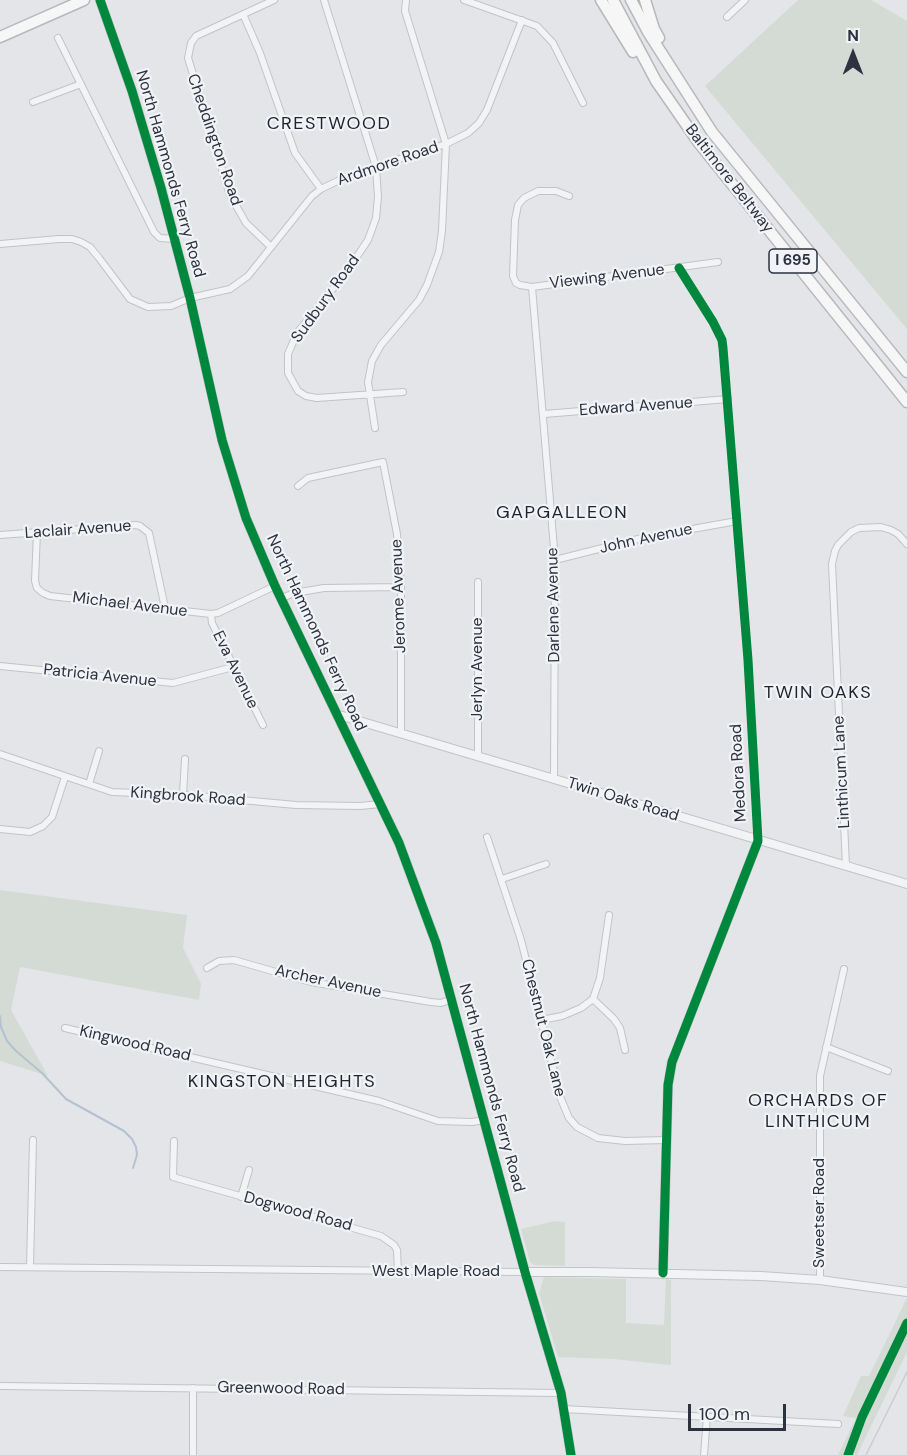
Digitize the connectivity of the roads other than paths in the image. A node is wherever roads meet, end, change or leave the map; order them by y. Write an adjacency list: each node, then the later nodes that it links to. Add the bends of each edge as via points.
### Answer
1 (84, 0): 15 (highway)
2 (274, 0): 12 (street, Cheddington Road)
3 (324, 0): 23 (street, Sudbury Road)
4 (406, 0): 22 (street, via 405,12)
5 (464, 0): 14 (street)
6 (601, 0): 21 (highway, via 625,41)
7 (613, 0): 21 (highway, Baltimore Beltway / I 695, via 656,81)
8 (632, 0): 18 (highway, Baltimore Beltway / I 695)
9 (645, 0): 18 (highway, via 654,28 686,81)
10 (745, 0): 13 (street)
11 (100, 1): 26 (street, North Hammonds Ferry Road, via 132,91)
12 (243, 14): 24 (street, via 295,153); 28 (street, Cheddington Road, via 196,36 191,42 189,65 230,195 246,223)
13 (727, 16)
14 (522, 20): 20 (street, via 537,26 553,43); 22 (street, Ardmore Road, via 482,117 468,133)
15 (0, 37)
16 (58, 38): 17 (street)
17 (81, 84): 19 (street); 26 (street, via 154,232 160,238)
18 (686, 91): 33 (highway, Baltimore Beltway / I 695, via 712,132)
19 (33, 102)
20 (583, 103)
21 (681, 118): 37 (highway, Baltimore Beltway / I 695)
22 (446, 144): 23 (street, Ardmore Road); 35 (street, via 442,231 435,269 419,300 376,353 369,373)
23 (376, 167): 24 (street, Ardmore Road); 35 (street, Sudbury Road, via 376,218 368,240 297,333 288,354 292,384 306,396)
24 (321, 189): 28 (street, Ardmore Road)
25 (569, 195): 31 (street, via 556,190 538,191 518,205 513,276 516,283)
26 (175, 239): 32 (street, North Hammonds Ferry Road)
27 (0, 244): 32 (street, Ardmore Road, via 72,239 90,247 138,304 158,308)
28 (271, 247): 32 (street, Ardmore Road, via 230,289)
29 (718, 262): 30 (street, Viewing Avenue)
30 (679, 268): 31 (street, Viewing Avenue); 36 (street, Medora Road, via 722,340)
31 (532, 287): 38 (street, Darlene Avenue)
32 (190, 298): 47 (street, North Hammonds Ferry Road, via 233,481)
33 (907, 372)
34 (403, 392): 35 (street, Sudbury Road)
35 (368, 394): 39 (street)
36 (728, 399): 38 (street, Edward Avenue); 41 (street, Medora Road)
37 (907, 402)
38 (544, 414): 45 (street, Darlene Avenue)
39 (375, 428)
40 (297, 486): 48 (street, Jerome Avenue, via 308,478 383,462 395,519)
41 (737, 521): 45 (street, John Avenue, via 642,538); 68 (street, Medora Road)
42 (37, 532): 43 (street, Laclair Avenue); 50 (street, Michael Avenue, via 35,581 43,593); 50 (street, Laclair Avenue, via 140,526 149,533)
43 (0, 535)
44 (907, 544): 70 (street, Linthicum Lane, via 891,530 859,528 838,545 832,564)
45 (555, 560): 62 (street, Darlene Avenue)
46 (478, 582): 59 (street, Jerlyn Avenue)
47 (275, 586): 49 (street, North Hammonds Ferry Road); 51 (street, Michael Avenue)
48 (400, 587): 49 (street, via 324,588); 56 (street, Jerome Avenue)
49 (282, 598): 54 (street, North Hammonds Ferry Road)
50 (165, 608): 51 (street, Michael Avenue)
51 (211, 614): 53 (street, Eva Avenue)
52 (0, 666): 53 (street, Patricia Avenue, via 173,683)
53 (233, 667): 55 (street, Eva Avenue)
54 (339, 715): 56 (street, Twin Oaks Road); 65 (street, North Hammonds Ferry Road)
55 (263, 725)
56 (401, 733): 59 (street, Twin Oaks Road)
57 (99, 751): 63 (street)
58 (0, 754): 61 (street, Kingbrook Road)
59 (478, 756): 62 (street, Twin Oaks Road)
60 (185, 759): 64 (street)
61 (65, 777): 63 (street, Kingbrook Road); 66 (street, via 52,817 44,826 30,832)
62 (554, 779): 68 (street, Twin Oaks Road)
63 (89, 784): 64 (street, Kingbrook Road, via 112,792)
64 (183, 795): 65 (street, Kingbrook Road, via 296,805)
65 (381, 804): 76 (street, North Hammonds Ferry Road, via 412,874)
66 (0, 829)
67 (487, 837): 71 (street, Chestnut Oak Lane)
68 (758, 841): 70 (street, Twin Oaks Road); 85 (street, Medora Road, via 674,1054 668,1086)
69 (546, 864): 71 (street)
70 (846, 866): 72 (street, Twin Oaks Road)
71 (502, 879): 78 (street, Chestnut Oak Lane)
72 (907, 884)
73 (609, 915): 77 (street)
74 (207, 968): 76 (street, Archer Avenue, via 219,961 234,960 311,982 431,1002)
75 (844, 969): 80 (street, Sweetser Road)
76 (452, 999): 83 (street, North Hammonds Ferry Road)
77 (593, 999): 78 (street, via 562,1016); 81 (street, via 620,1028)
78 (541, 1020): 85 (street, Chestnut Oak Lane, via 561,1099 568,1118 577,1127 610,1140)
79 (65, 1028): 83 (street, Kingwood Road, via 379,1101 438,1121)
80 (826, 1047): 82 (street); 94 (street, Sweetser Road, via 820,1076)
81 (625, 1050)
82 (888, 1071)
83 (485, 1120): 92 (street, North Hammonds Ferry Road)
84 (33, 1140): 90 (street)
85 (666, 1140): 93 (street, Medora Road)
86 (174, 1141): 88 (street, Dogwood Road, via 173,1178)
87 (249, 1170): 88 (street)
88 (241, 1197): 91 (street, Dogwood Road, via 389,1240 397,1250)
89 (0, 1267): 90 (street, West Maple Road)
90 (30, 1268): 91 (street, West Maple Road)
91 (398, 1272): 92 (street, West Maple Road)
92 (525, 1272): 93 (street, West Maple Road); 98 (street, North Hammonds Ferry Road)
93 (663, 1273): 94 (street, West Maple Road)
94 (820, 1281): 95 (street, West Maple Road)
95 (907, 1292)
96 (0, 1386): 97 (street, Greenwood Road)
97 (193, 1388): 98 (street, Greenwood Road); 102 (street)
98 (561, 1393): 99 (street, North Hammonds Ferry Road)
99 (564, 1409): 100 (street); 103 (street, North Hammonds Ferry Road)
100 (707, 1416): 101 (street); 104 (street)
101 (838, 1424)
102 (192, 1455)
103 (571, 1455)
104 (705, 1455)

